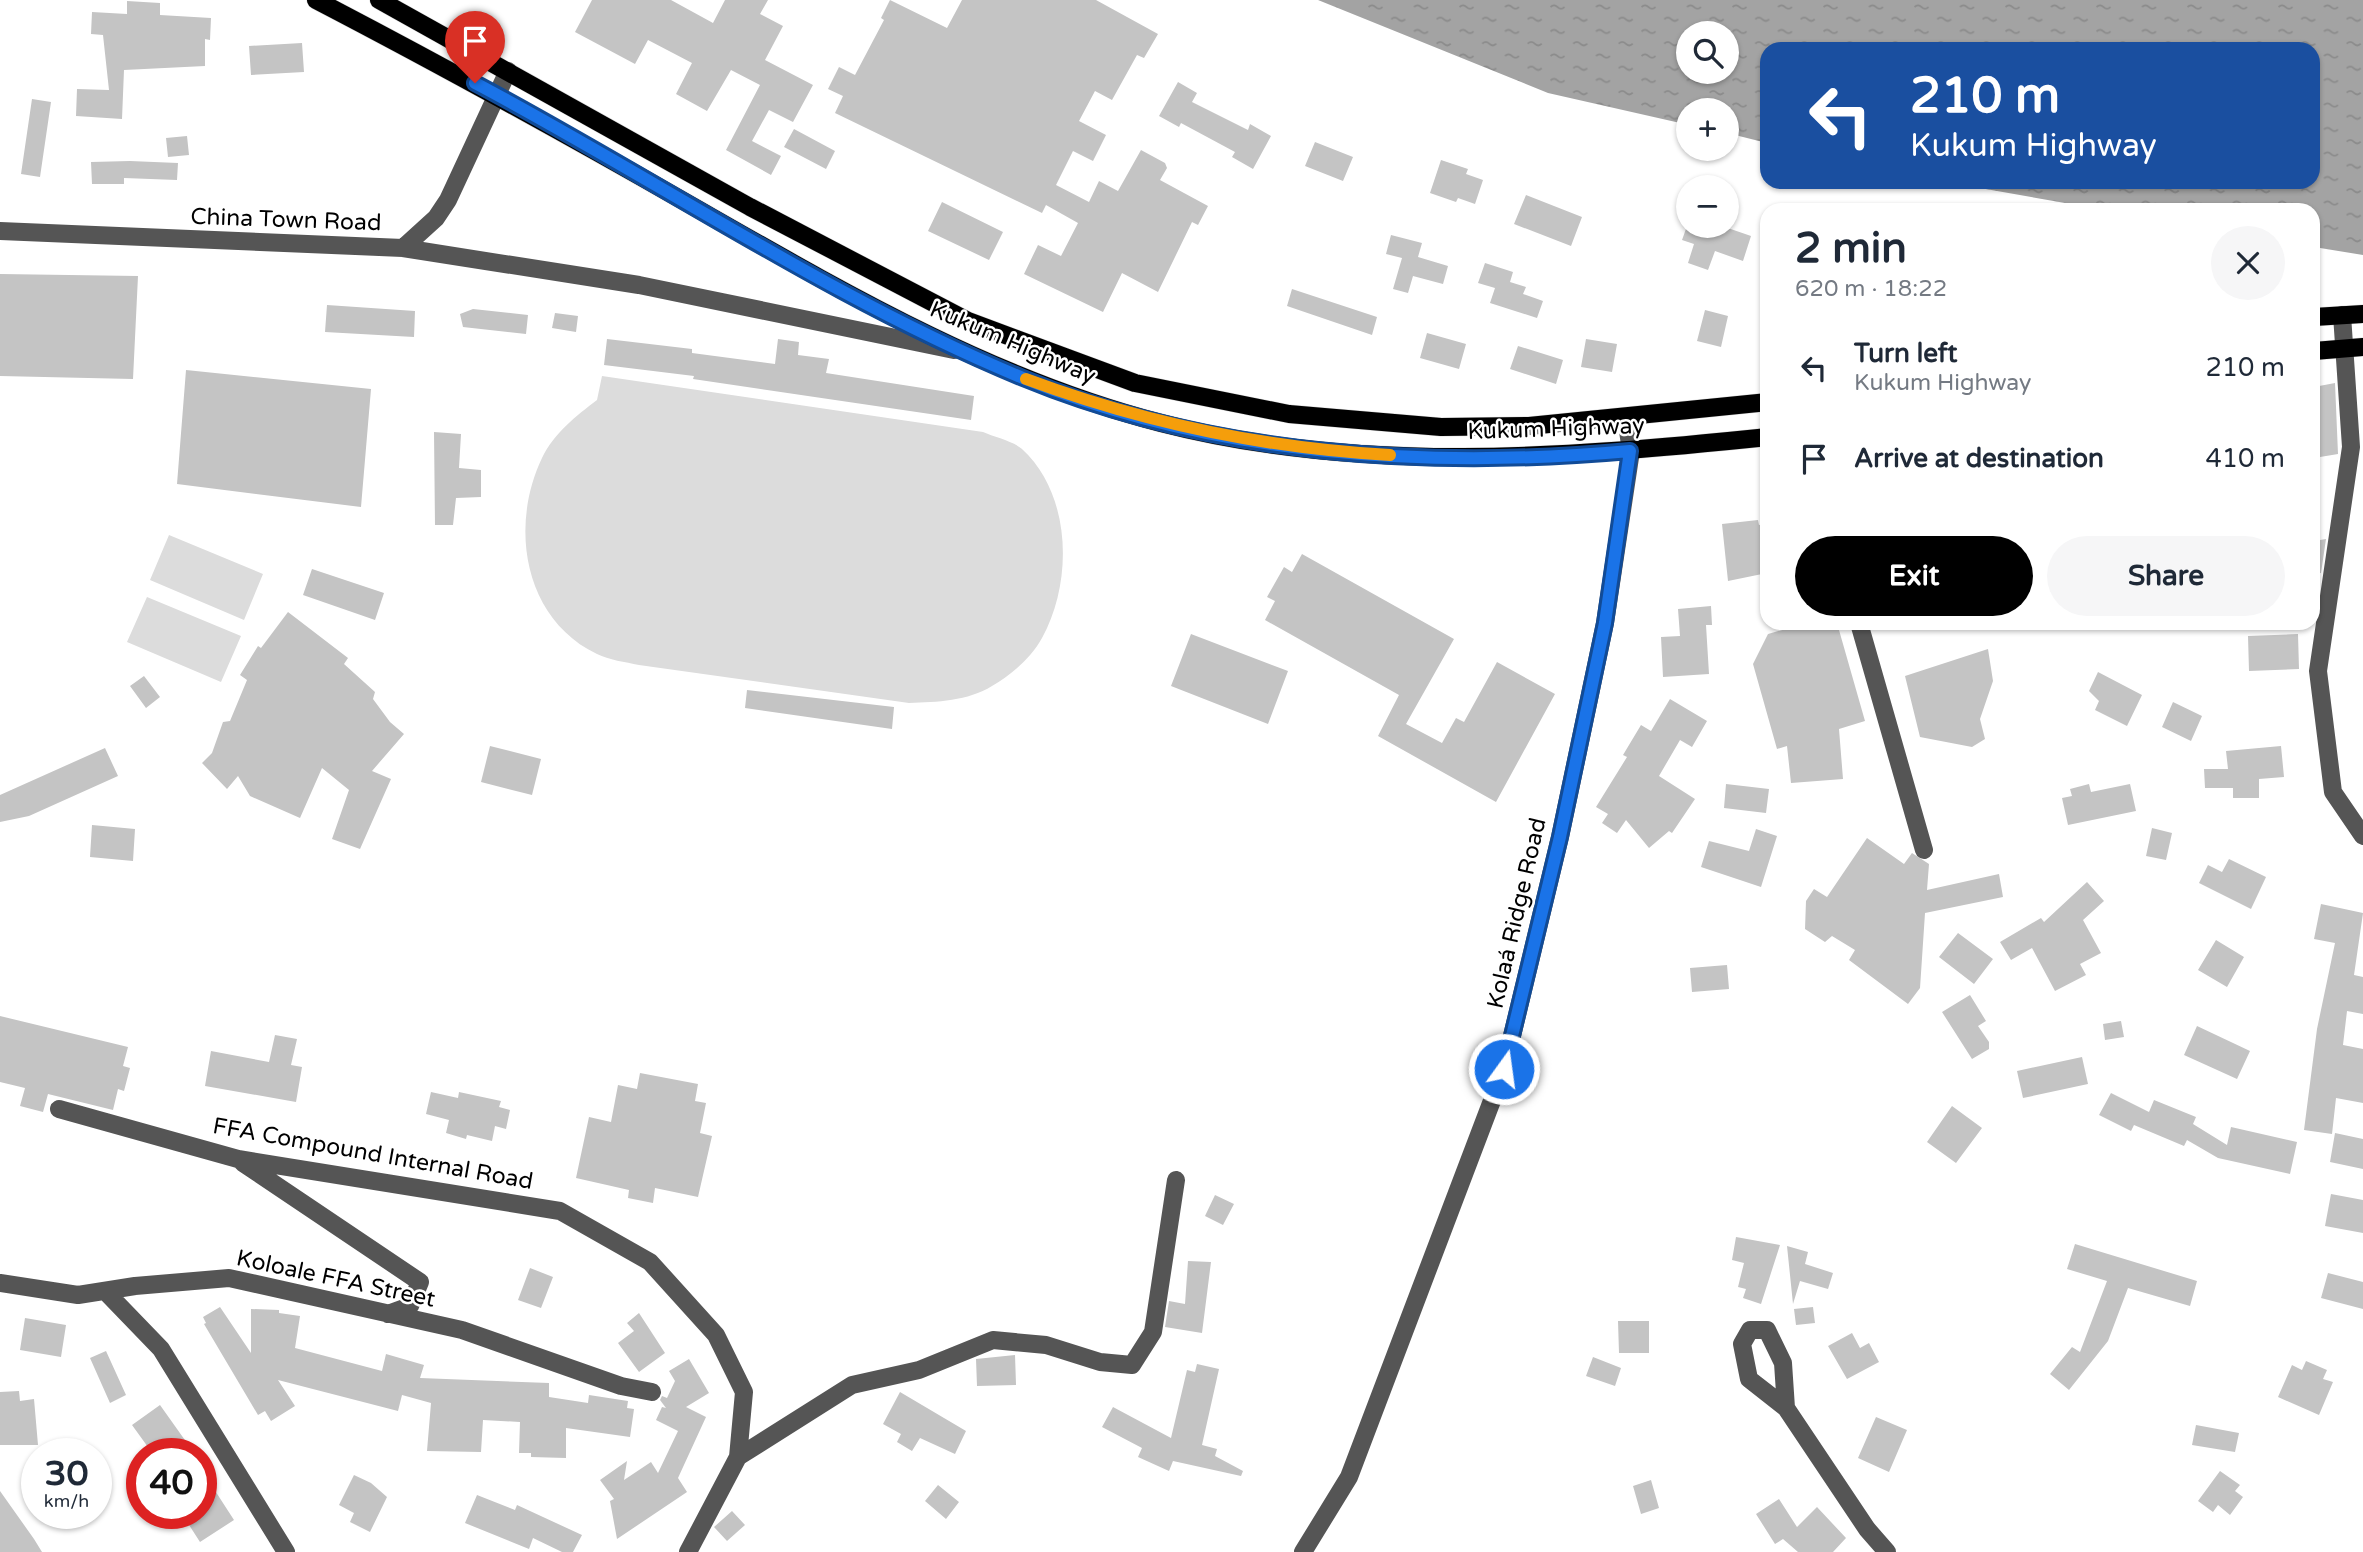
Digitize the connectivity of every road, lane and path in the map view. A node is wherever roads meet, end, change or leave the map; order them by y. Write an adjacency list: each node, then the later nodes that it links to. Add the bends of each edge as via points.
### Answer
1 (316, 0): 4 (main road, Kukum Highway)
2 (379, 0): 3 (main road, Kukum Highway)
3 (508, 71): 4 (street, China Town Road); 14 (main road, Kukum Highway, via 750,207 968,321 1135,383 1289,414 1368,423 1486,427)
4 (496, 94): 6 (street, China Town Road, via 448,200 436,218); 12 (main road, Kukum Highway)
5 (0, 231): 6 (street, China Town Road)
6 (403, 248): 12 (street, via 639,285)
7 (2363, 314): 8 (main road)
8 (2342, 315): 9 (main road); 10 (street)
9 (2320, 317)
10 (2354, 347): 11 (main road); 18 (street, via 2351,447 2318,671 2333,792)
11 (2320, 350)
12 (961, 352): 16 (main road, Kukum Highway, via 1107,408 1285,446 1418,456)
13 (1760, 403): 14 (main road, Kukum Highway)
14 (1626, 418): 16 (street, Kolaá Ridge Road)
15 (1760, 438): 16 (main road, Kukum Highway)
16 (1630, 451): 31 (street, Kolaá Ridge Road, via 1605,623 1504,1069 1349,1478)
17 (1861, 630): 19 (street)
18 (2363, 836)
19 (1924, 850)
20 (59, 1109): 21 (street, FFA Compound Internal Road)
21 (238, 1159): 25 (street, via 420,1282 410,1306); 28 (street, FFA Compound Internal Road, via 561,1211 602,1232 665,1276 716,1335 744,1392)
22 (1176, 1180): 28 (street, via 1153,1332 1132,1364 1100,1362 1046,1345 993,1340 919,1370 852,1385)
23 (0, 1283): 24 (street, Koloale FFA Street, via 78,1295)
24 (105, 1291): 25 (street, Koloale FFA Street, via 229,1279); 29 (street, via 161,1349)
25 (386, 1315): 26 (street, Koloale FFA Street, via 462,1330 621,1386)
26 (652, 1392)
27 (1786, 1408): 32 (street)
28 (738, 1457): 30 (street)
29 (286, 1552)
30 (688, 1552)
31 (1303, 1552)
32 (1887, 1552)

